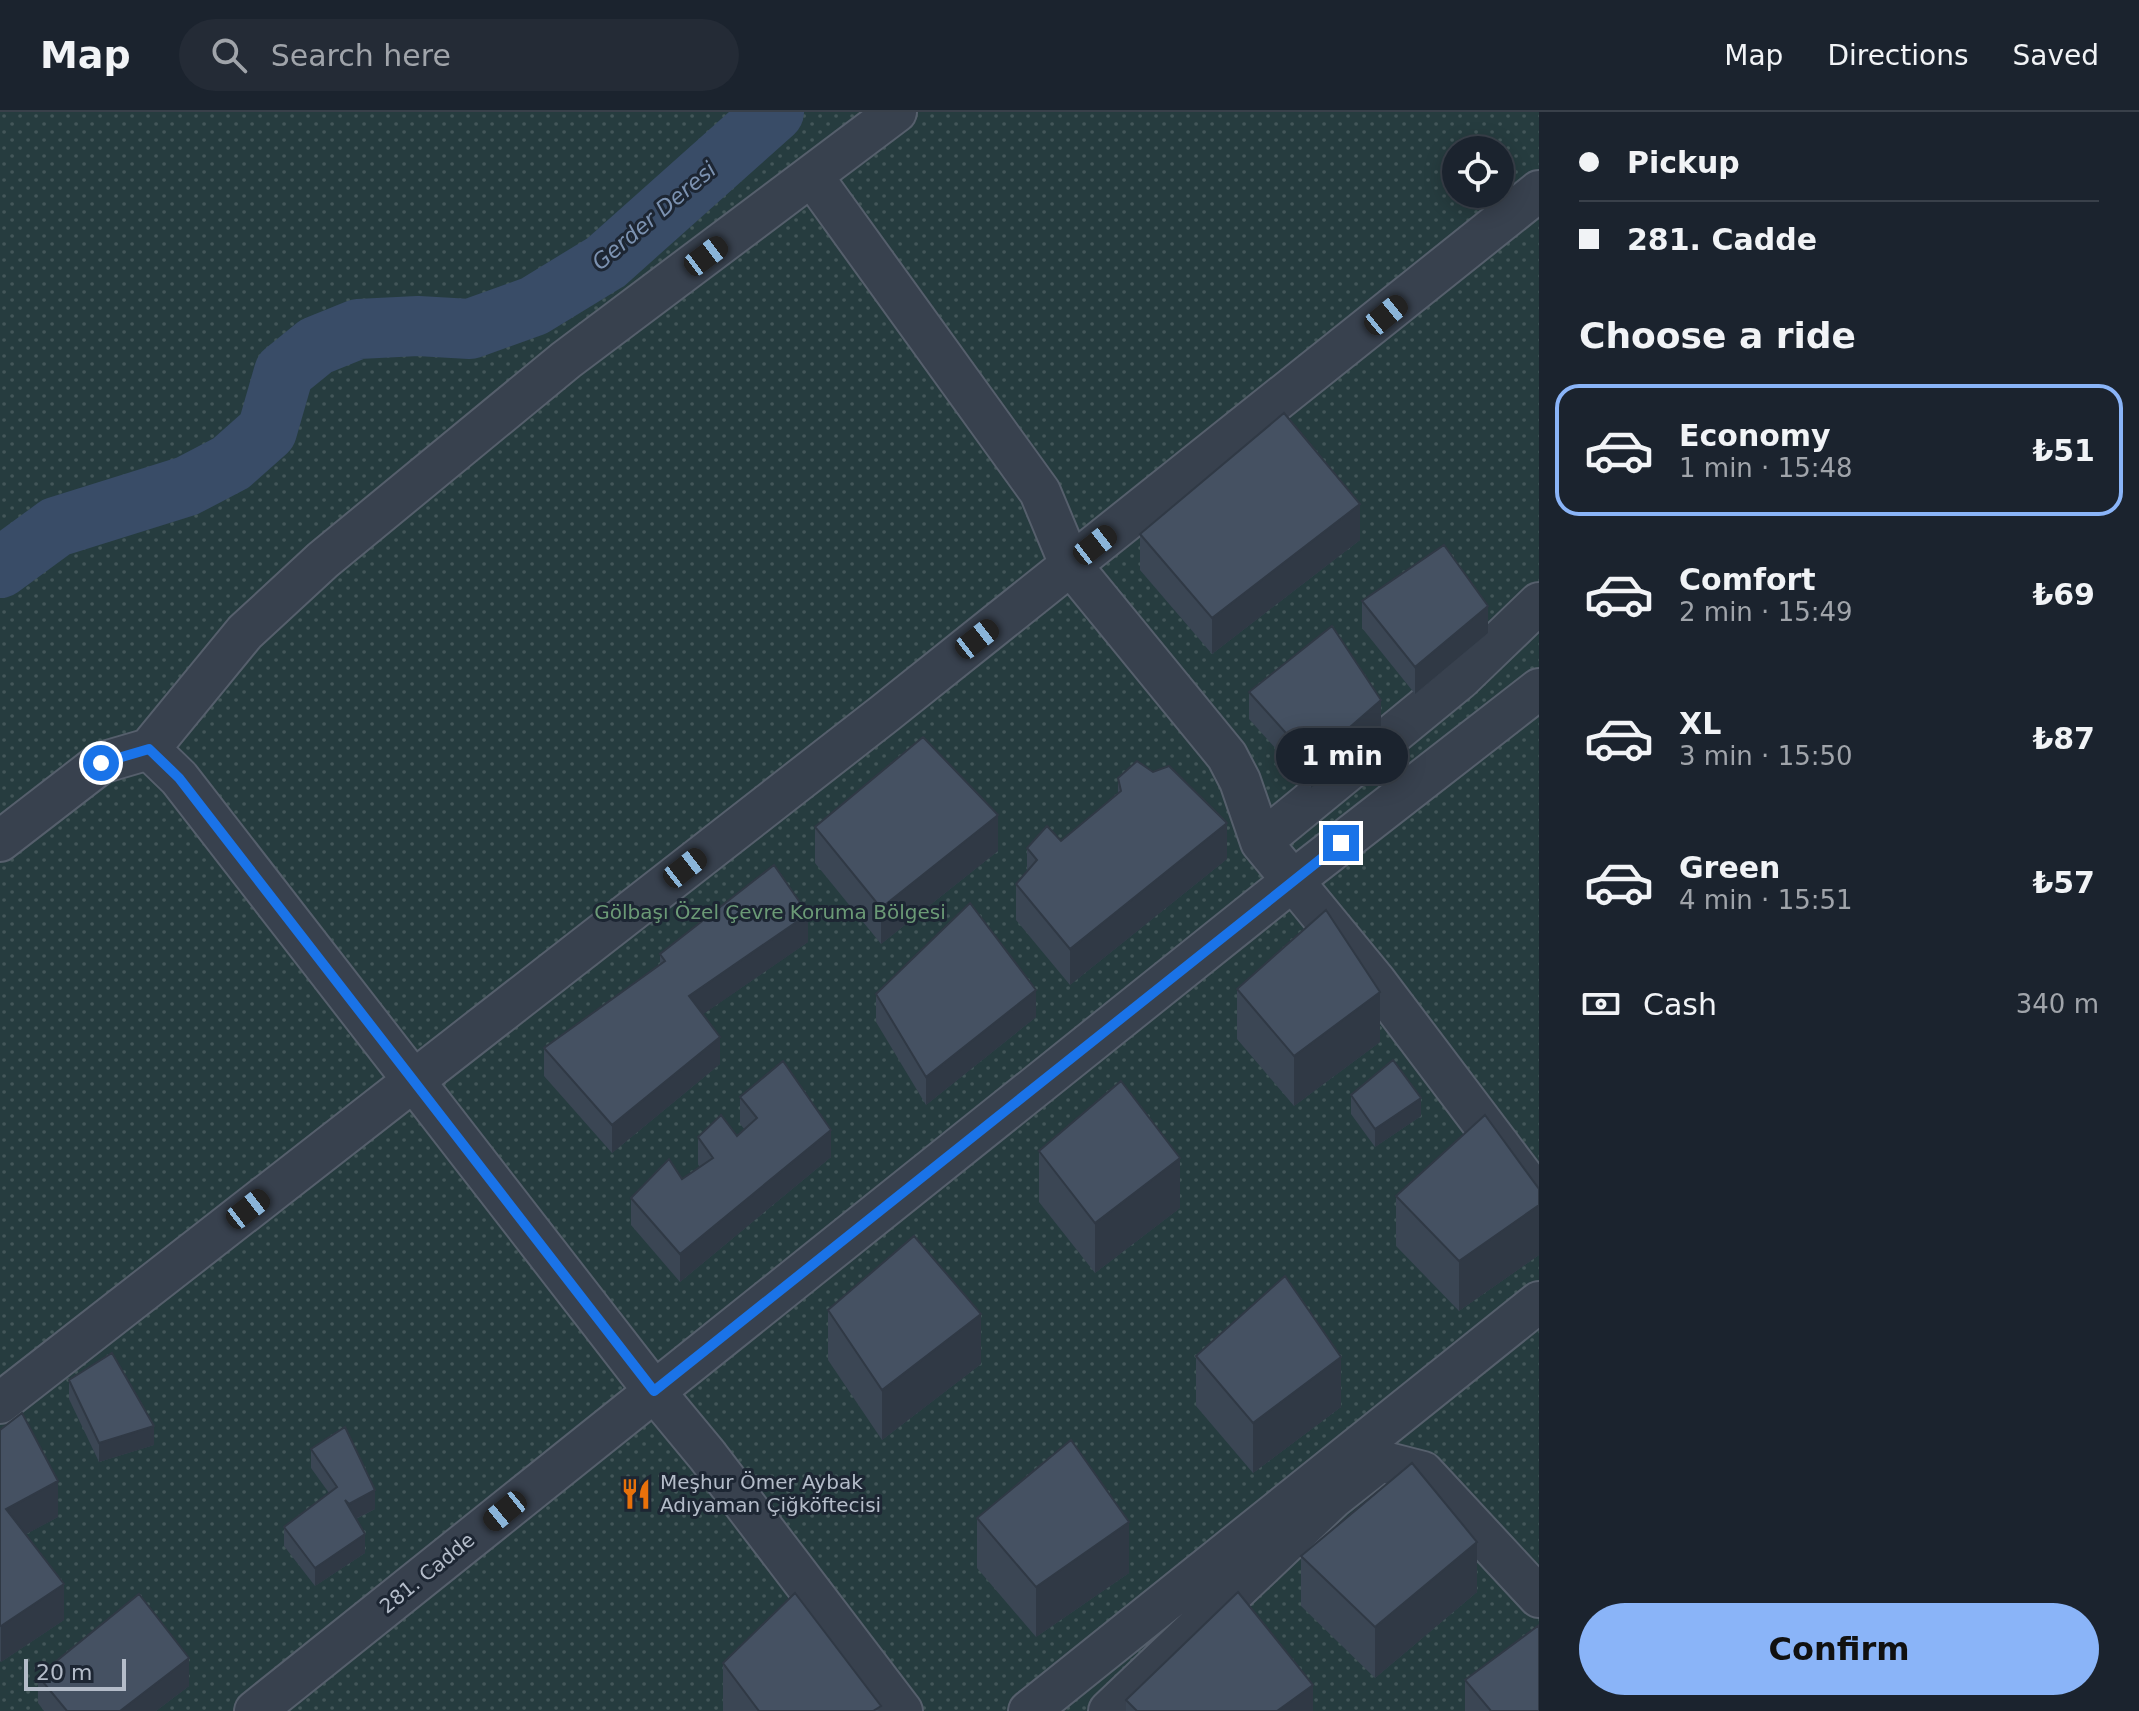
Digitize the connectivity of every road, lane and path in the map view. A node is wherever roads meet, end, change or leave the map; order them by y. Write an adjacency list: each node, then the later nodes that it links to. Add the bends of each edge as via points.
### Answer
1 (896, 112): 2 (street)
2 (812, 176): 4 (street, via 1040,492); 7 (street, via 566,360 323,560 245,632)
3 (1539, 191): 4 (street)
4 (1070, 564): 9 (street, via 1227,756); 11 (street)
5 (1539, 603): 9 (street, via 1460,679)
6 (1539, 689): 10 (street, 281. Cadde)
7 (149, 749): 8 (street, via 101,763); 11 (street, via 179,778)
8 (0, 841)
9 (1261, 842): 10 (street)
10 (1291, 882): 12 (street, via 1376,982); 14 (street, 281. Cadde)
11 (413, 1080): 14 (street); 15 (street)
12 (1539, 1198)
13 (1539, 1302): 19 (street)
14 (654, 1391): 17 (street, 281. Cadde); 18 (street)
15 (0, 1403)
16 (1539, 1597): 20 (street, via 1423,1472 1380,1461 1333,1498)
17 (255, 1711)
18 (902, 1711)
19 (1029, 1711)
20 (1109, 1711)

